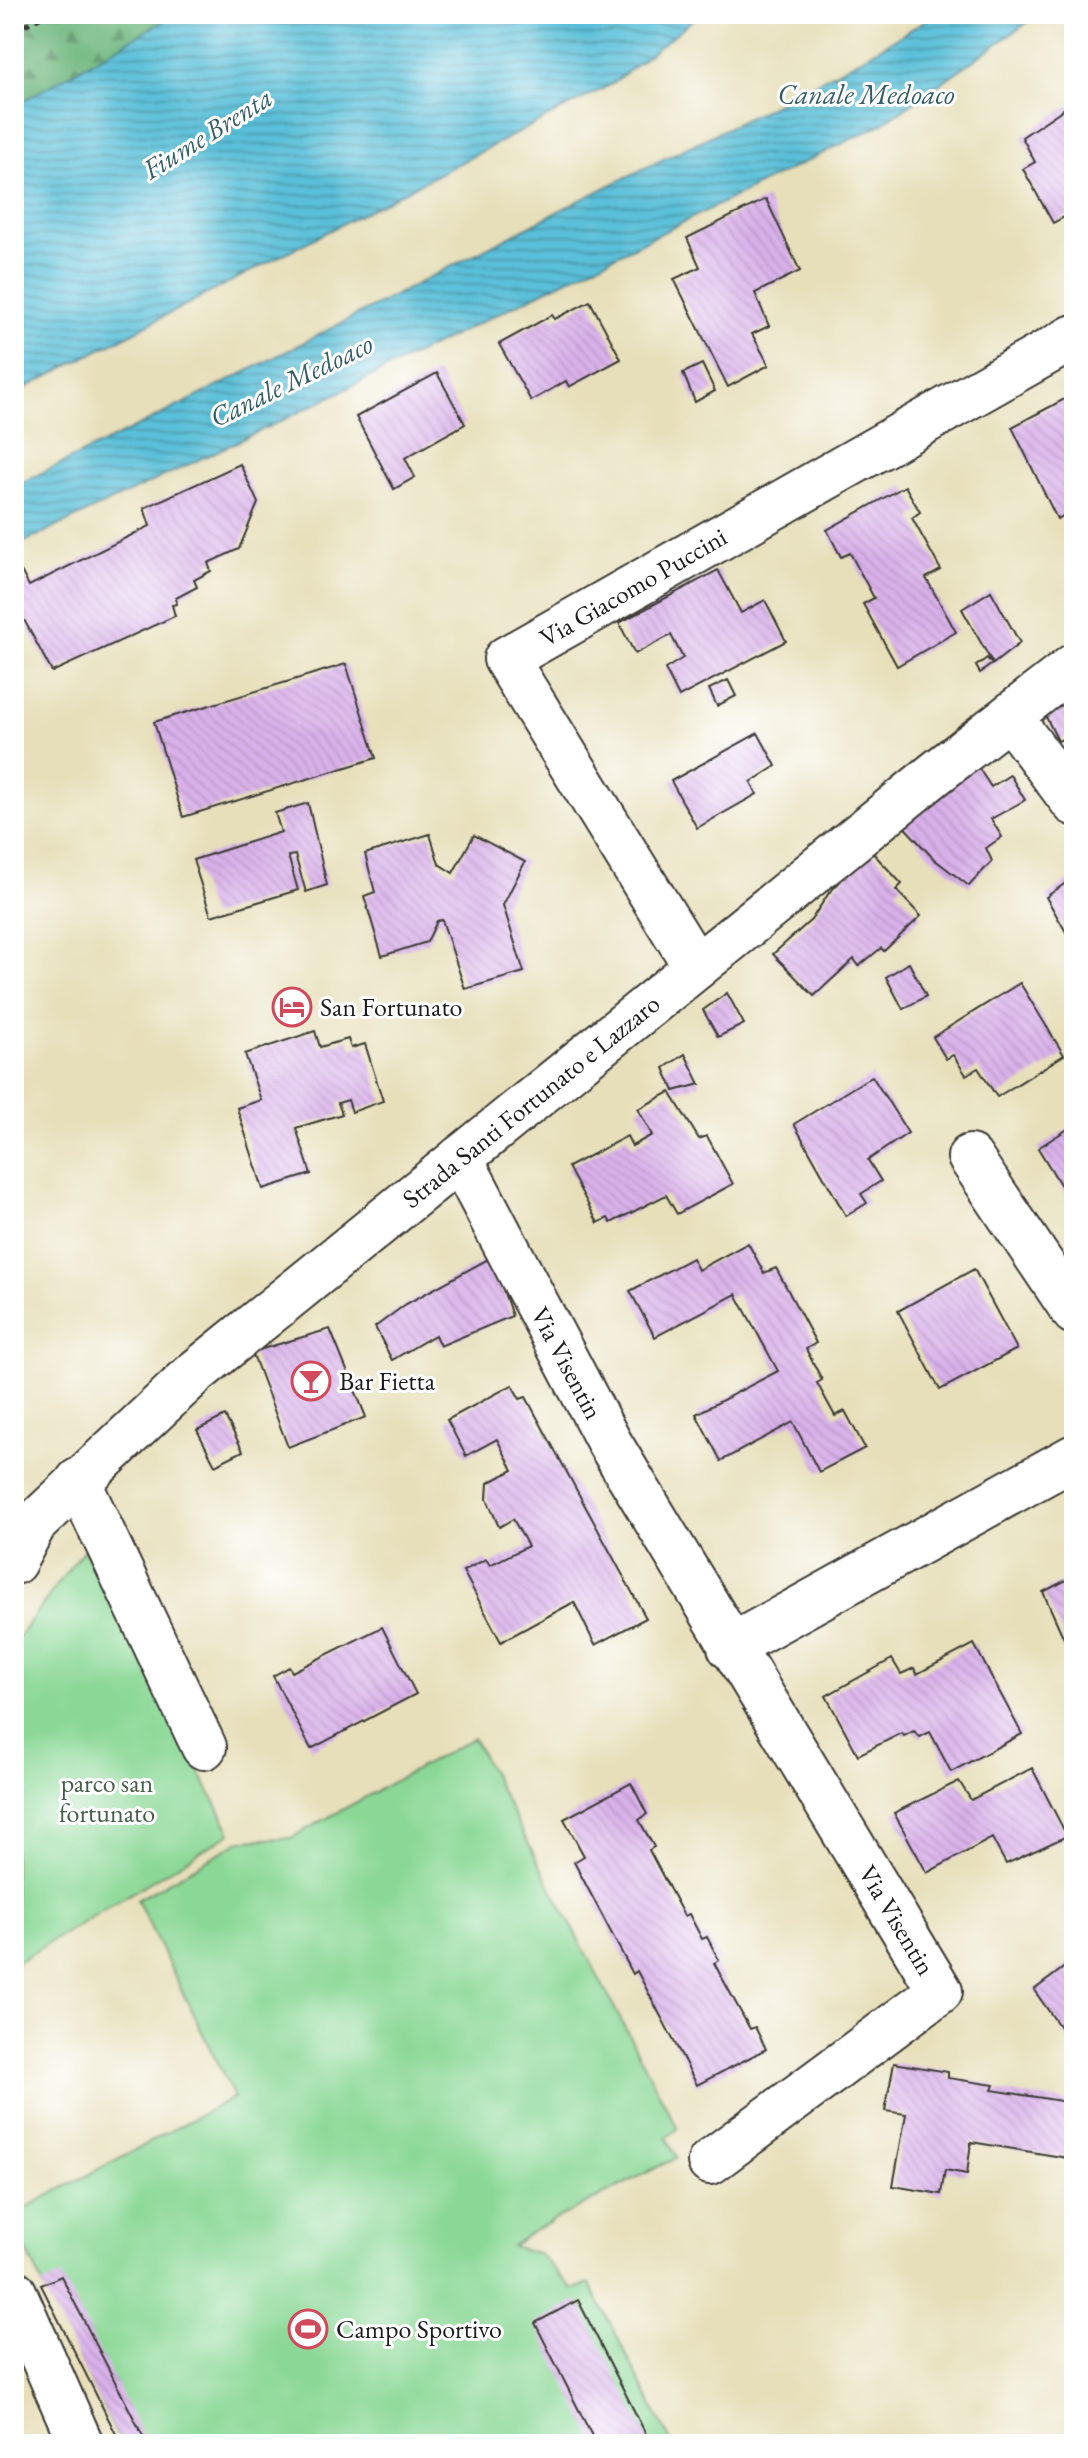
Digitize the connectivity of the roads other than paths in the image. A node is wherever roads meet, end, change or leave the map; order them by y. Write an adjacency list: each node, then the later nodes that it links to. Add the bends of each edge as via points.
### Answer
1 (1074, 337): 5 (street, Via Giacomo Puccini, via 506,659)
2 (1074, 666): 3 (street, Strada Santi Fortunato e Lazzaro)
3 (1010, 717): 4 (street); 5 (street, Strada Santi Fortunato e Lazzaro)
4 (1074, 803)
5 (696, 967): 7 (street, Strada Santi Fortunato e Lazzaro)
6 (970, 1157): 8 (street)
7 (460, 1158): 10 (street, Strada Santi Fortunato e Lazzaro, via 196,1372); 12 (street, Via Visentin, via 609,1442)
8 (1074, 1312)
9 (1074, 1457): 12 (street)
10 (78, 1481): 11 (street, Strada Santi Fortunato e Lazzaro, via 34,1524); 13 (street)
11 (14, 1562)
12 (730, 1647): 14 (street, Via Visentin, via 940,1991)
13 (204, 1747)
14 (710, 2162)
15 (14, 2292): 16 (street)
16 (81, 2444)

